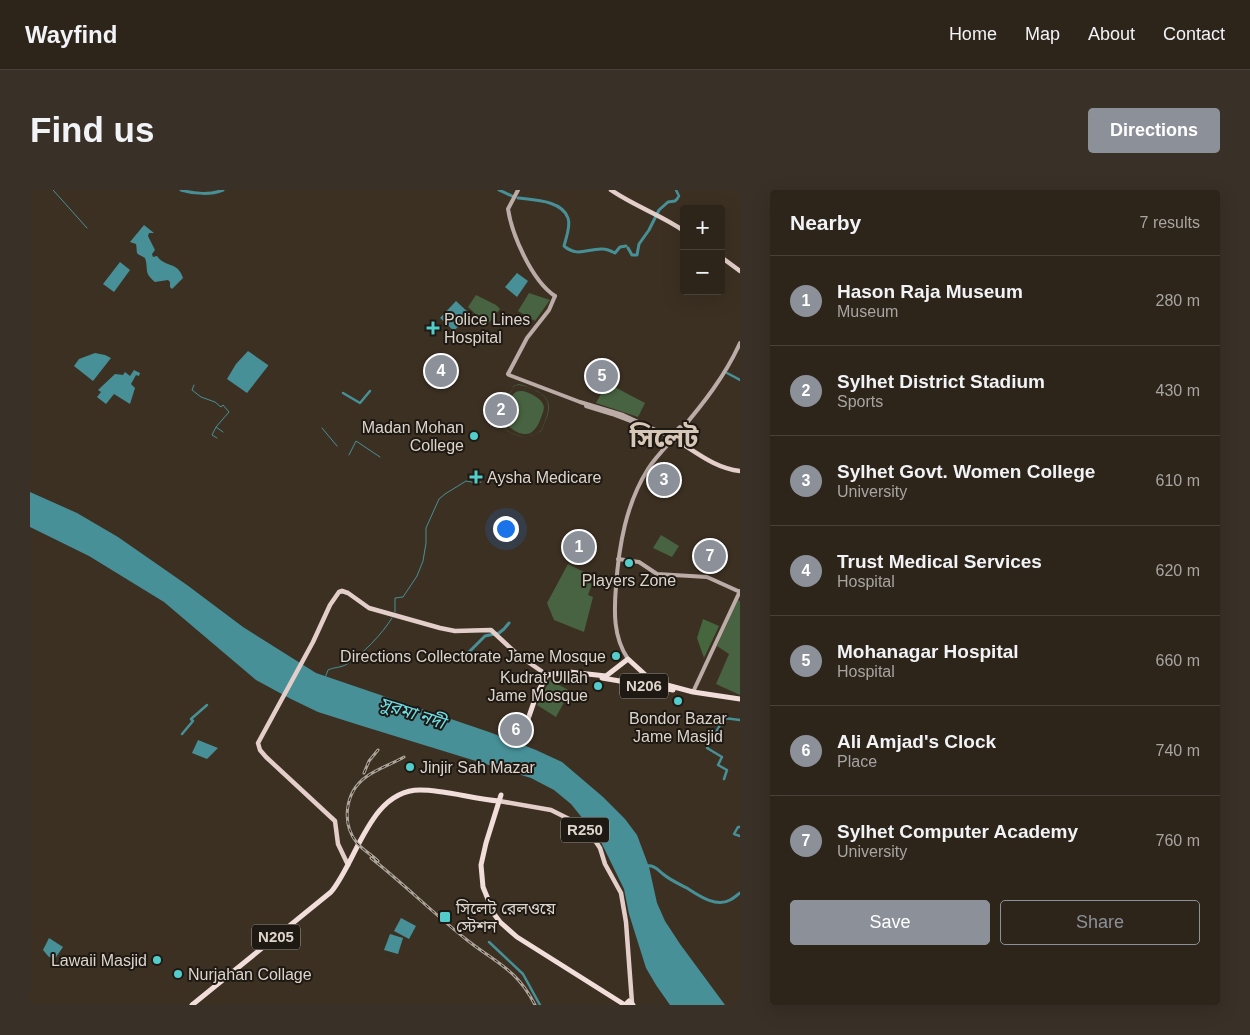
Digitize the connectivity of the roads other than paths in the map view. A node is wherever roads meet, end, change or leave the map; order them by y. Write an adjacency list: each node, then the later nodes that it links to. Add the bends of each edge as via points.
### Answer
1 (519, 190): 10 (main road, via 508,209 515,237 533,271 555,296 527,333 508,376 580,405 613,412)
2 (612, 190): 4 (main road)
3 (616, 190): 4 (main road)
4 (653, 213): 5 (main road)
5 (680, 228)
6 (725, 261): 7 (main road)
7 (740, 272)
8 (740, 339): 10 (main road, via 710,391)
9 (740, 343): 10 (main road, via 711,392)
10 (672, 438): 11 (main road, via 711,462 728,470); 12 (main road, via 647,468 637,490)
11 (740, 471)
12 (618, 559): 13 (main road, via 639,562 658,574 700,576); 14 (main road, via 614,619)
13 (740, 592): 18 (main road)
14 (624, 652): 15 (main road); 16 (main road)
15 (628, 659): 16 (highway, N206); 18 (highway, N206, via 649,680)
16 (619, 667): 17 (highway, N206, via 606,676 569,672)
17 (547, 675): 19 (highway, N206, via 591,676); 20 (highway); 22 (main road, via 518,655 491,630 455,631 369,608 348,592 339,592 259,739 260,750 335,821 338,844)
18 (693, 692): 19 (highway, N206)
19 (740, 700)
20 (526, 725)
21 (500, 798): 22 (highway, N205, via 422,790 400,795 378,812); 23 (main road, R250, via 551,810 586,830 600,848 605,864 620,888); 24 (highway, via 481,871 490,906 500,922 517,937)
22 (349, 863): 25 (highway, N205, via 331,892)
23 (625, 912): 24 (main road, R250); 24 (main road, R250)
24 (628, 1002)
25 (192, 1005)

